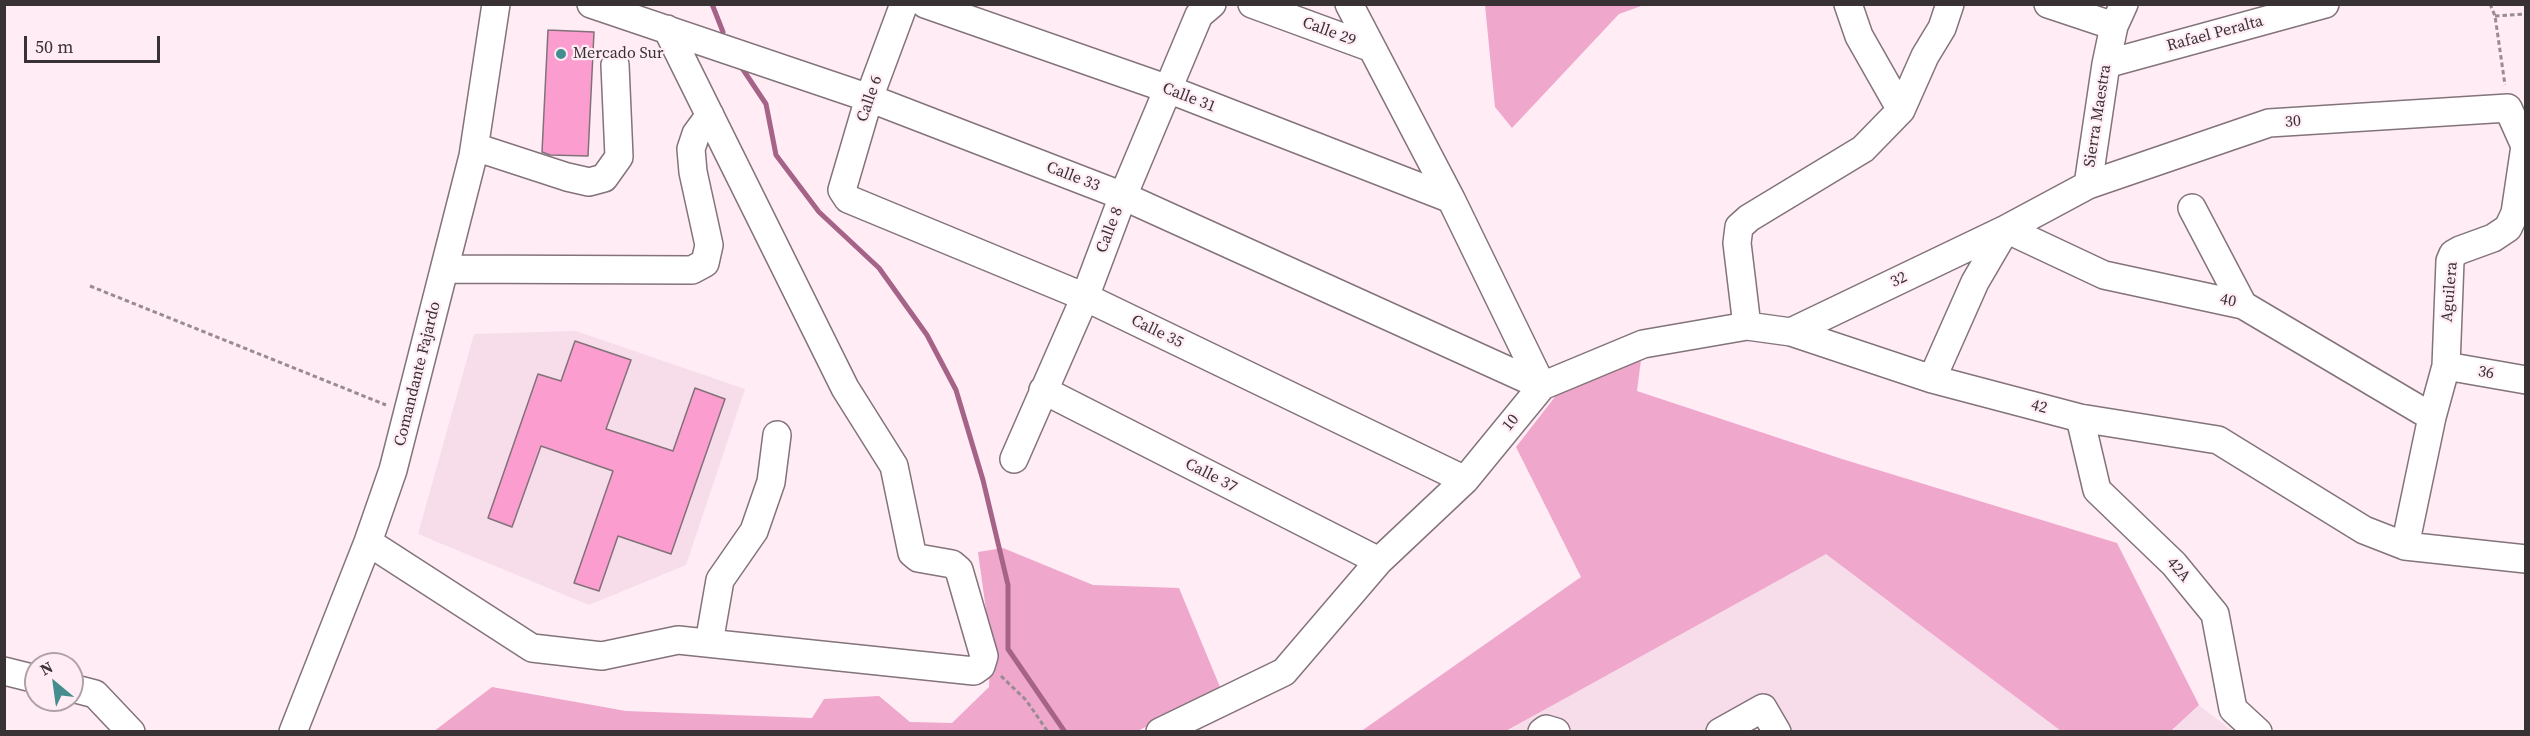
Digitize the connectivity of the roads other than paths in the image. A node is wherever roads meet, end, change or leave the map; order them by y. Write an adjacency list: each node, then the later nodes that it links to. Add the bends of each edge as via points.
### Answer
1 (496, 4): 23 (street, Comandante Fajardo)
2 (591, 4): 13 (street, Calle 33)
3 (904, 4): 18 (street, Calle 6)
4 (925, 4): 17 (street, Calle 31)
5 (1212, 4): 17 (street, Calle 8, via 1199,15)
6 (1252, 4): 14 (street, Calle 29)
7 (1349, 4): 14 (street)
8 (1848, 4): 20 (street, via 1859,36)
9 (1950, 4): 20 (street)
10 (2048, 4): 12 (street)
11 (2313, 6): 15 (street, Rafael Peralta)
12 (2119, 15): 15 (street, Sierra Maestra)
13 (667, 29): 18 (street, Calle 33); 21 (street)
14 (1372, 48): 27 (street)
15 (2106, 64): 24 (street, Sierra Maestra)
16 (615, 66): 23 (street, via 619,158 604,178 589,182 567,177)
17 (1168, 89): 26 (street, Calle 8); 27 (street, Calle 31)
18 (869, 98): 25 (street, Calle 6); 26 (street, Calle 33)
19 (2508, 108): 22 (street, Aguilera); 24 (street, 30, via 2269,123)
20 (1901, 110): 33 (street, via 1863,149 1739,227 1737,243)
21 (710, 115): 30 (street, via 691,149 710,245 705,262 692,270); 49 (street, via 845,388 894,466 912,553 918,558 952,564 959,570 984,656 981,666 974,671)
22 (2525, 146): 35 (street, Aguilera, via 2515,213 2508,228 2460,250 2450,261)
23 (475, 147): 30 (street, Comandante Fajardo)
24 (2088, 185): 29 (street, Sierra Maestra)
25 (843, 195): 31 (street, Calle 35)
26 (1123, 196): 31 (street, Calle 8); 38 (street, Calle 33)
27 (1451, 199): 38 (street)
28 (2192, 208): 32 (street)
29 (2006, 229): 32 (street, 40, via 2104,275); 34 (street, 32); 36 (street, via 1975,282)
30 (445, 269): 45 (street, Comandante Fajardo, via 393,470)
31 (1085, 297): 39 (street, Calle 8); 44 (street, Calle 35)
32 (2244, 305): 40 (street, 40)
33 (1747, 326): 34 (street, 42); 38 (street, 42, via 1643,344)
34 (1791, 332): 36 (street, 42)
35 (2446, 366): 37 (street, 36); 40 (street, Aguilera)
36 (1932, 379): 41 (street, 42)
37 (2526, 380)
38 (1542, 386): 44 (street, 10)
39 (1043, 390): 43 (street, Calle 8); 48 (street, Calle 37)
40 (2432, 417): 46 (street, Aguilera)
41 (2080, 418): 46 (street, 42, via 2218,440 2364,530); 60 (street, 42A, via 2097,490 2174,564 2215,614 2233,709)
42 (777, 435): 49 (street, via 771,482 753,531 720,580)
43 (1014, 459)
44 (1465, 480): 48 (street, 10)
45 (368, 542): 49 (street, via 532,648 602,656 678,640); 54 (street, Comandante Fajardo)
46 (2405, 546): 47 (street, 42)
47 (2526, 559)
48 (1379, 561): 55 (street, 10, via 1284,672)
49 (709, 643)
50 (4, 670): 51 (street)
51 (24, 676)
52 (84, 691): 53 (street, via 103,700)
53 (131, 732)
54 (293, 732)
55 (1160, 732)
56 (1542, 732): 57 (street)
57 (1556, 732)
58 (1720, 732): 59 (street, via 1763,708)
59 (1777, 732)
60 (2258, 732)

